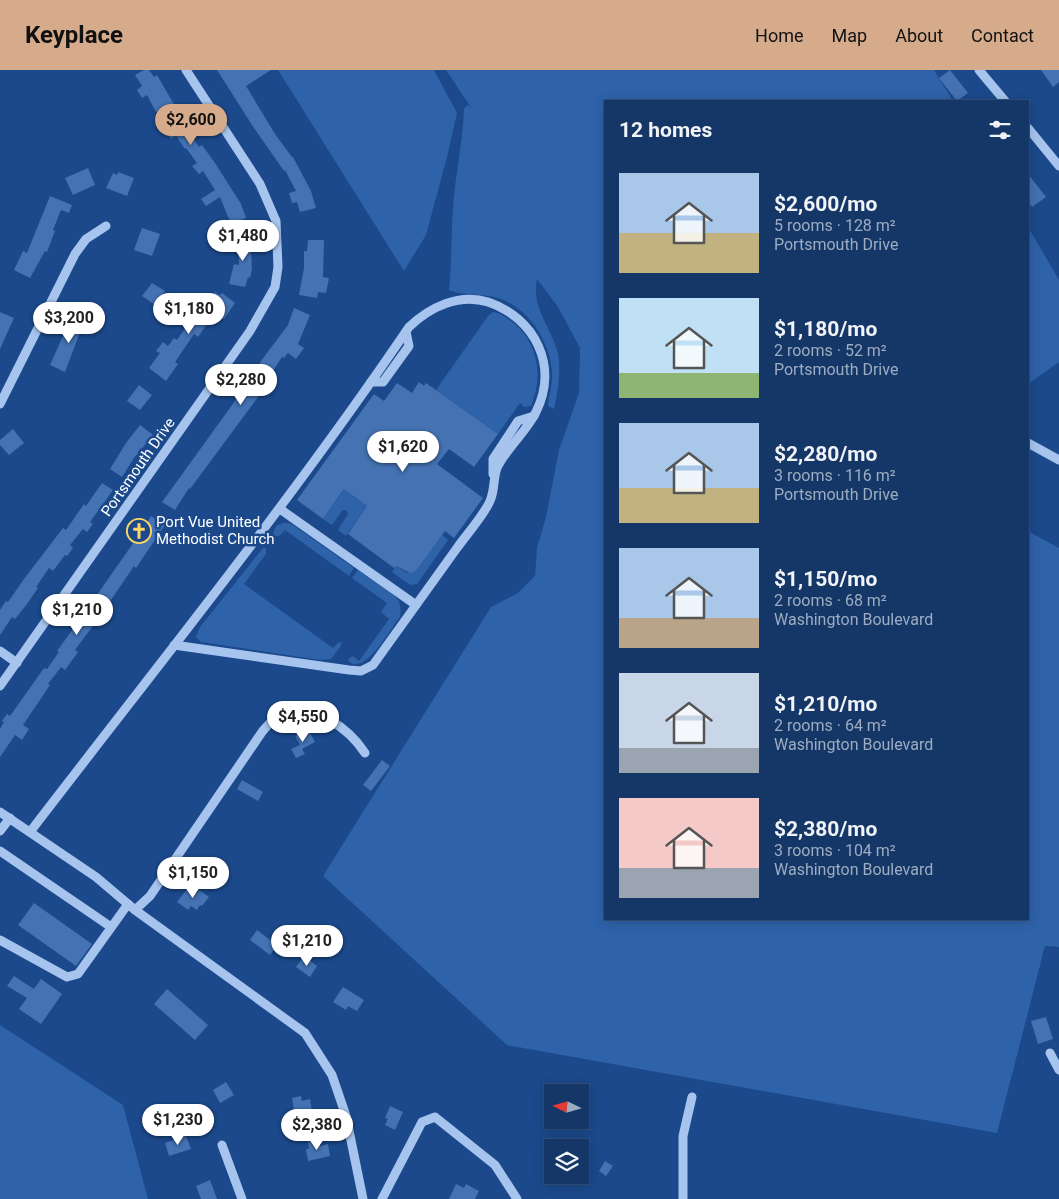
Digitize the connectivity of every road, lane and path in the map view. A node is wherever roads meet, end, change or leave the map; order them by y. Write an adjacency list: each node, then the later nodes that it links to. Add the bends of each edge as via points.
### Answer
1 (186, 70): 14 (street, Portsmouth Drive, via 270,203 278,243 275,287 250,331)
2 (979, 70): 3 (street)
3 (1004, 100)
4 (1029, 129): 5 (street)
5 (1059, 166)
6 (106, 226): 7 (street, via 86,240 75,254)
7 (0, 404)
8 (1029, 444): 9 (street)
9 (1059, 460)
10 (280, 509): 11 (street); 11 (street, via 418,319 437,306 460,300 483,301 512,314 535,338 543,360 543,394 534,416 498,467 490,502); 12 (street)
11 (416, 605): 12 (street, via 373,664 361,671)
12 (174, 645): 20 (street)
13 (0, 651): 14 (street)
14 (17, 663): 15 (street, Portsmouth Drive)
15 (0, 686)
16 (365, 753): 23 (street, via 358,742 334,722 310,711 285,712 274,718 150,896)
17 (0, 812): 18 (street)
18 (10, 818): 19 (street); 20 (street)
19 (0, 831)
20 (30, 832): 22 (street, via 96,877)
21 (0, 851): 24 (street)
22 (128, 904): 23 (street); 24 (street)
23 (135, 910): 31 (street, via 305,1033 332,1075 346,1116)
24 (111, 927): 25 (street, via 78,974 67,977)
25 (0, 940)
26 (1050, 1053): 27 (street)
27 (1059, 1070)
28 (692, 1097): 34 (street, via 683,1136)
29 (222, 1145): 30 (street)
30 (242, 1199)
31 (363, 1199)
32 (382, 1199): 33 (street, via 422,1122 435,1117 495,1165)
33 (517, 1199)
34 (683, 1199)

